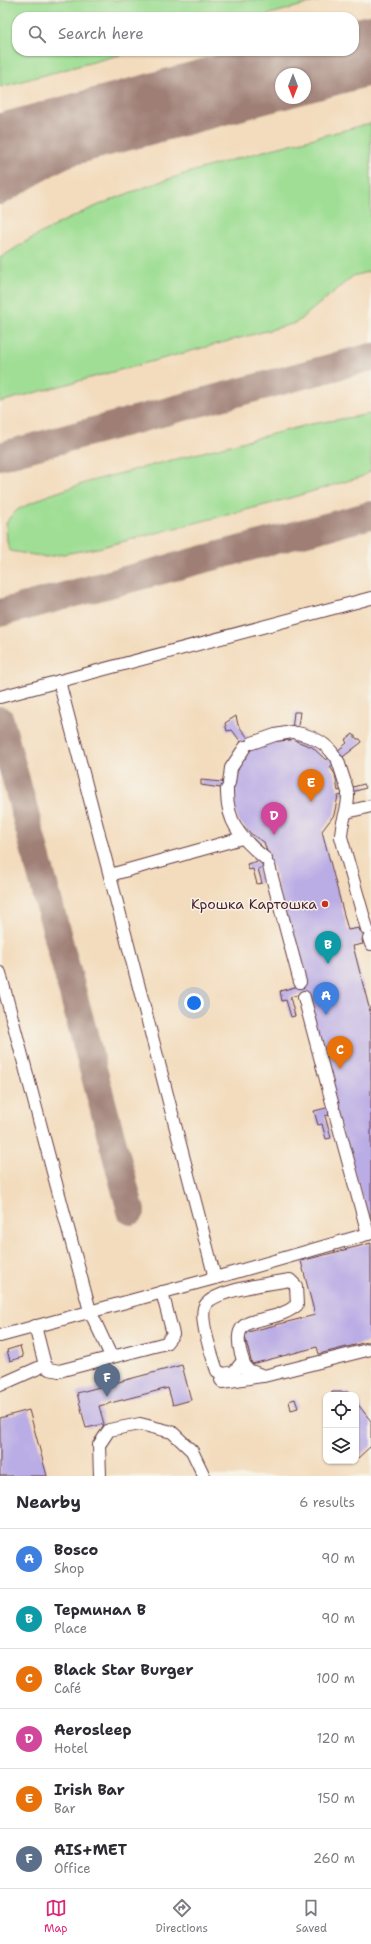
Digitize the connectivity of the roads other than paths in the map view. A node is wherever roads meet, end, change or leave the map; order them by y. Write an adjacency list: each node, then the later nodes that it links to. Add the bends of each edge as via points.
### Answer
1 (371, 598): 2 (lane)
2 (59, 682): 3 (lane); 7 (lane)
3 (0, 697)
4 (371, 806): 5 (lane)
5 (347, 812): 6 (lane, via 348,791 336,758 329,747 318,740 294,733 275,735 249,745 231,768 228,809 232,822); 8 (lane, via 341,827 341,837)
6 (242, 838): 7 (lane); 10 (lane, via 267,863)
7 (110, 875): 13 (lane)
8 (369, 937)
9 (0, 973): 15 (lane)
10 (300, 982)
11 (304, 997): 12 (lane)
12 (369, 1234): 13 (lane)
13 (215, 1278): 14 (lane)
14 (162, 1292): 15 (lane); 19 (lane, via 173,1330 172,1338 160,1345)
15 (90, 1311): 16 (lane); 19 (lane)
16 (35, 1326): 17 (lane); 21 (lane)
17 (0, 1336)
18 (371, 1349): 23 (lane)
19 (111, 1356): 21 (lane, via 59,1371 49,1370)
20 (243, 1361): 22 (lane, via 234,1372 224,1374); 22 (lane, via 237,1335 239,1329 291,1310 297,1305 296,1286 290,1280 229,1292 213,1298 204,1307 203,1320); 23 (lane, via 246,1369)
21 (46, 1365): 24 (lane)
22 (217, 1371): 23 (lane, via 218,1379 223,1382)
23 (259, 1374)
24 (0, 1385)
25 (100, 1476): 26 (lane, via 99,1445 109,1430 140,1424 172,1432 192,1451)
26 (204, 1476)

